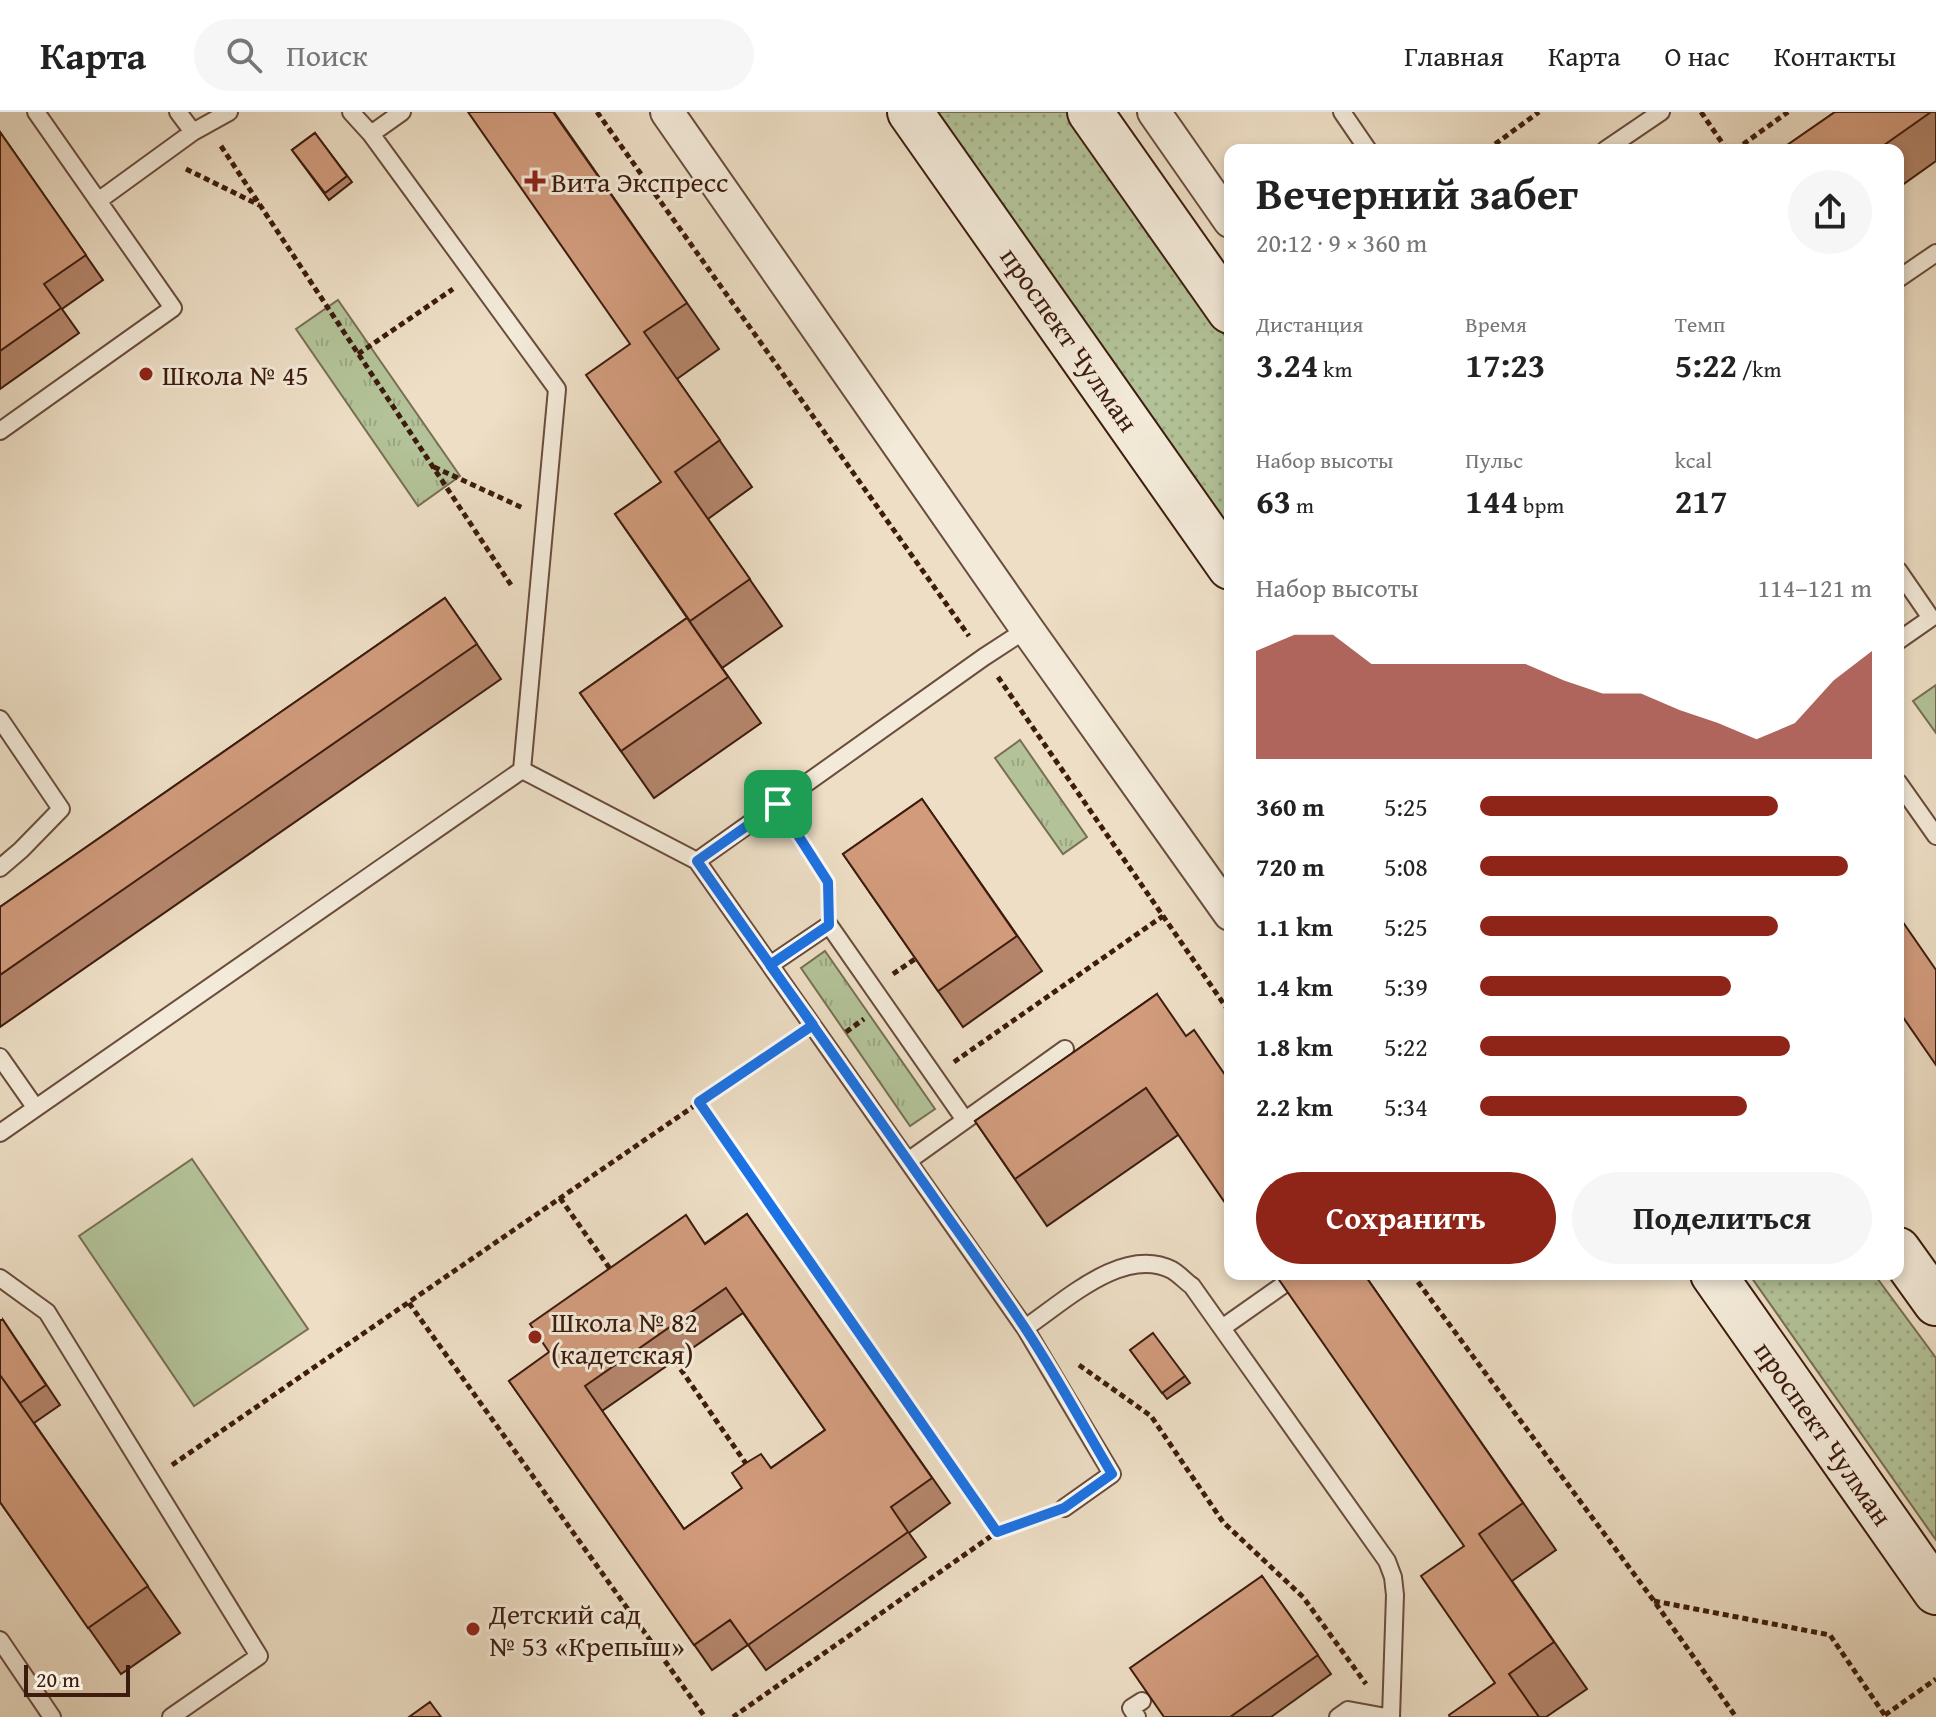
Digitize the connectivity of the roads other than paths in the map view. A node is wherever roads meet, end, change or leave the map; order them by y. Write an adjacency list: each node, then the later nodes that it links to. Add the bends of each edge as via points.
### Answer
1 (36, 112): 16 (lane)
2 (178, 112): 12 (lane)
3 (229, 112): 12 (lane)
4 (351, 112): 13 (lane)
5 (402, 112): 13 (lane)
6 (667, 112): 24 (street)
7 (910, 112): 22 (main road, проспект Чулман)
8 (1090, 112): 20 (main road)
9 (1154, 112): 17 (street)
10 (1342, 112): 14 (lane)
11 (1661, 112): 15 (lane)
12 (200, 128): 16 (lane)
13 (371, 134): 27 (lane, via 557,389)
14 (1364, 144)
15 (1614, 144)
16 (98, 201): 21 (lane, via 173,308)
17 (1224, 212)
18 (1936, 253): 19 (lane)
19 (1904, 275)
20 (1224, 302)
21 (0, 431)
22 (1224, 558)
23 (1904, 579): 25 (lane, via 1931,618)
24 (1027, 629): 30 (lane); 32 (street)
25 (1904, 637)
26 (0, 719): 31 (lane, via 61,809)
27 (522, 770): 30 (lane); 36 (lane)
28 (1904, 791): 29 (lane)
29 (1936, 836)
30 (697, 861): 33 (lane)
31 (0, 868)
32 (1224, 906)
33 (770, 965): 37 (lane, via 829,925); 39 (lane)
34 (1065, 1049): 37 (lane)
35 (0, 1057): 36 (lane)
36 (35, 1107): 38 (lane)
37 (965, 1120): 39 (lane)
38 (0, 1133)
39 (908, 1161): 45 (lane)
40 (1904, 1257): 44 (main road)
41 (0, 1278): 51 (lane, via 47,1312 259,1656)
42 (1717, 1280): 48 (main road, проспект Чулман)
43 (1283, 1285): 46 (lane)
44 (1932, 1288)
45 (1025, 1328): 46 (lane, via 1105,1274 1127,1265 1152,1264 1172,1270 1192,1286); 47 (lane, via 1112,1474)
46 (1222, 1328): 53 (lane, via 1387,1561 1395,1595)
47 (1064, 1508)
48 (1936, 1592)
49 (0, 1640): 50 (lane)
50 (52, 1717)
51 (171, 1717)
52 (1338, 1717): 53 (lane, via 1348,1710)
53 (1388, 1717)

